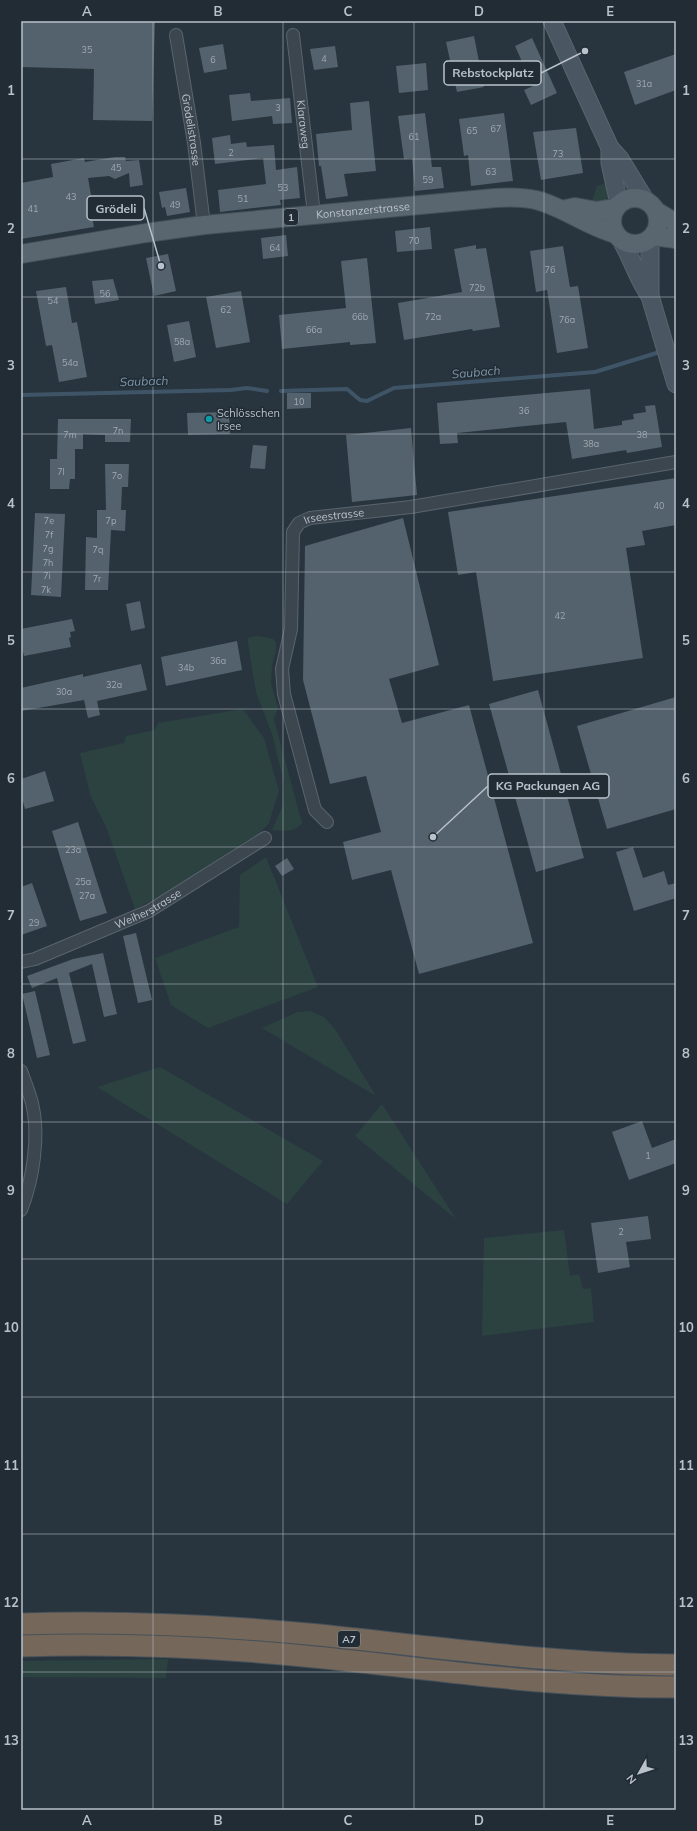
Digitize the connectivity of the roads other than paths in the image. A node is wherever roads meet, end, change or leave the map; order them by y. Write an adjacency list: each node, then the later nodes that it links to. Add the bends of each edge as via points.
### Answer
1 (552, 21): 4 (main road)
2 (176, 35): 10 (street, Grödelistrasse, via 194,143)
3 (293, 35): 8 (street, Klaraweg)
4 (610, 148): 5 (main road, via 610,163); 6 (main road)
5 (618, 206): 6 (main road, via 634,198); 7 (main road, Konstanzerstrasse / 1, via 597,211 575,207); 11 (main road, via 612,221)
6 (650, 206): 9 (main road); 12 (main road, via 658,224)
7 (561, 210): 8 (main road, Konstanzerstrasse / 1, via 538,200 514,197); 11 (main road, Konstanzerstrasse / 1)
8 (314, 214): 10 (main road, Konstanzerstrasse / 1)
9 (676, 223)
10 (204, 225): 14 (main road, Konstanzerstrasse / 1)
11 (619, 237): 12 (main road, via 636,244); 15 (main road, via 630,255 641,284)
12 (652, 237): 13 (main road); 15 (main road)
13 (676, 240)
14 (21, 254)
15 (650, 296): 16 (main road)
16 (676, 384)
17 (676, 462): 18 (street, Irseestrasse, via 411,508 310,518 299,523 292,532 291,629 282,670 284,694 316,810)
18 (327, 822)
19 (265, 838): 20 (street, Weiherstrasse, via 149,911 35,959)
20 (21, 962)
21 (21, 1071): 22 (street, via 32,1104 35,1145 29,1190)
22 (21, 1210)
23 (21, 1624): 25 (highway, A7, via 132,1623 236,1628 532,1659)
24 (21, 1646): 26 (highway, A7, via 134,1645 206,1648 307,1656 535,1681)
25 (676, 1665)
26 (676, 1687)

